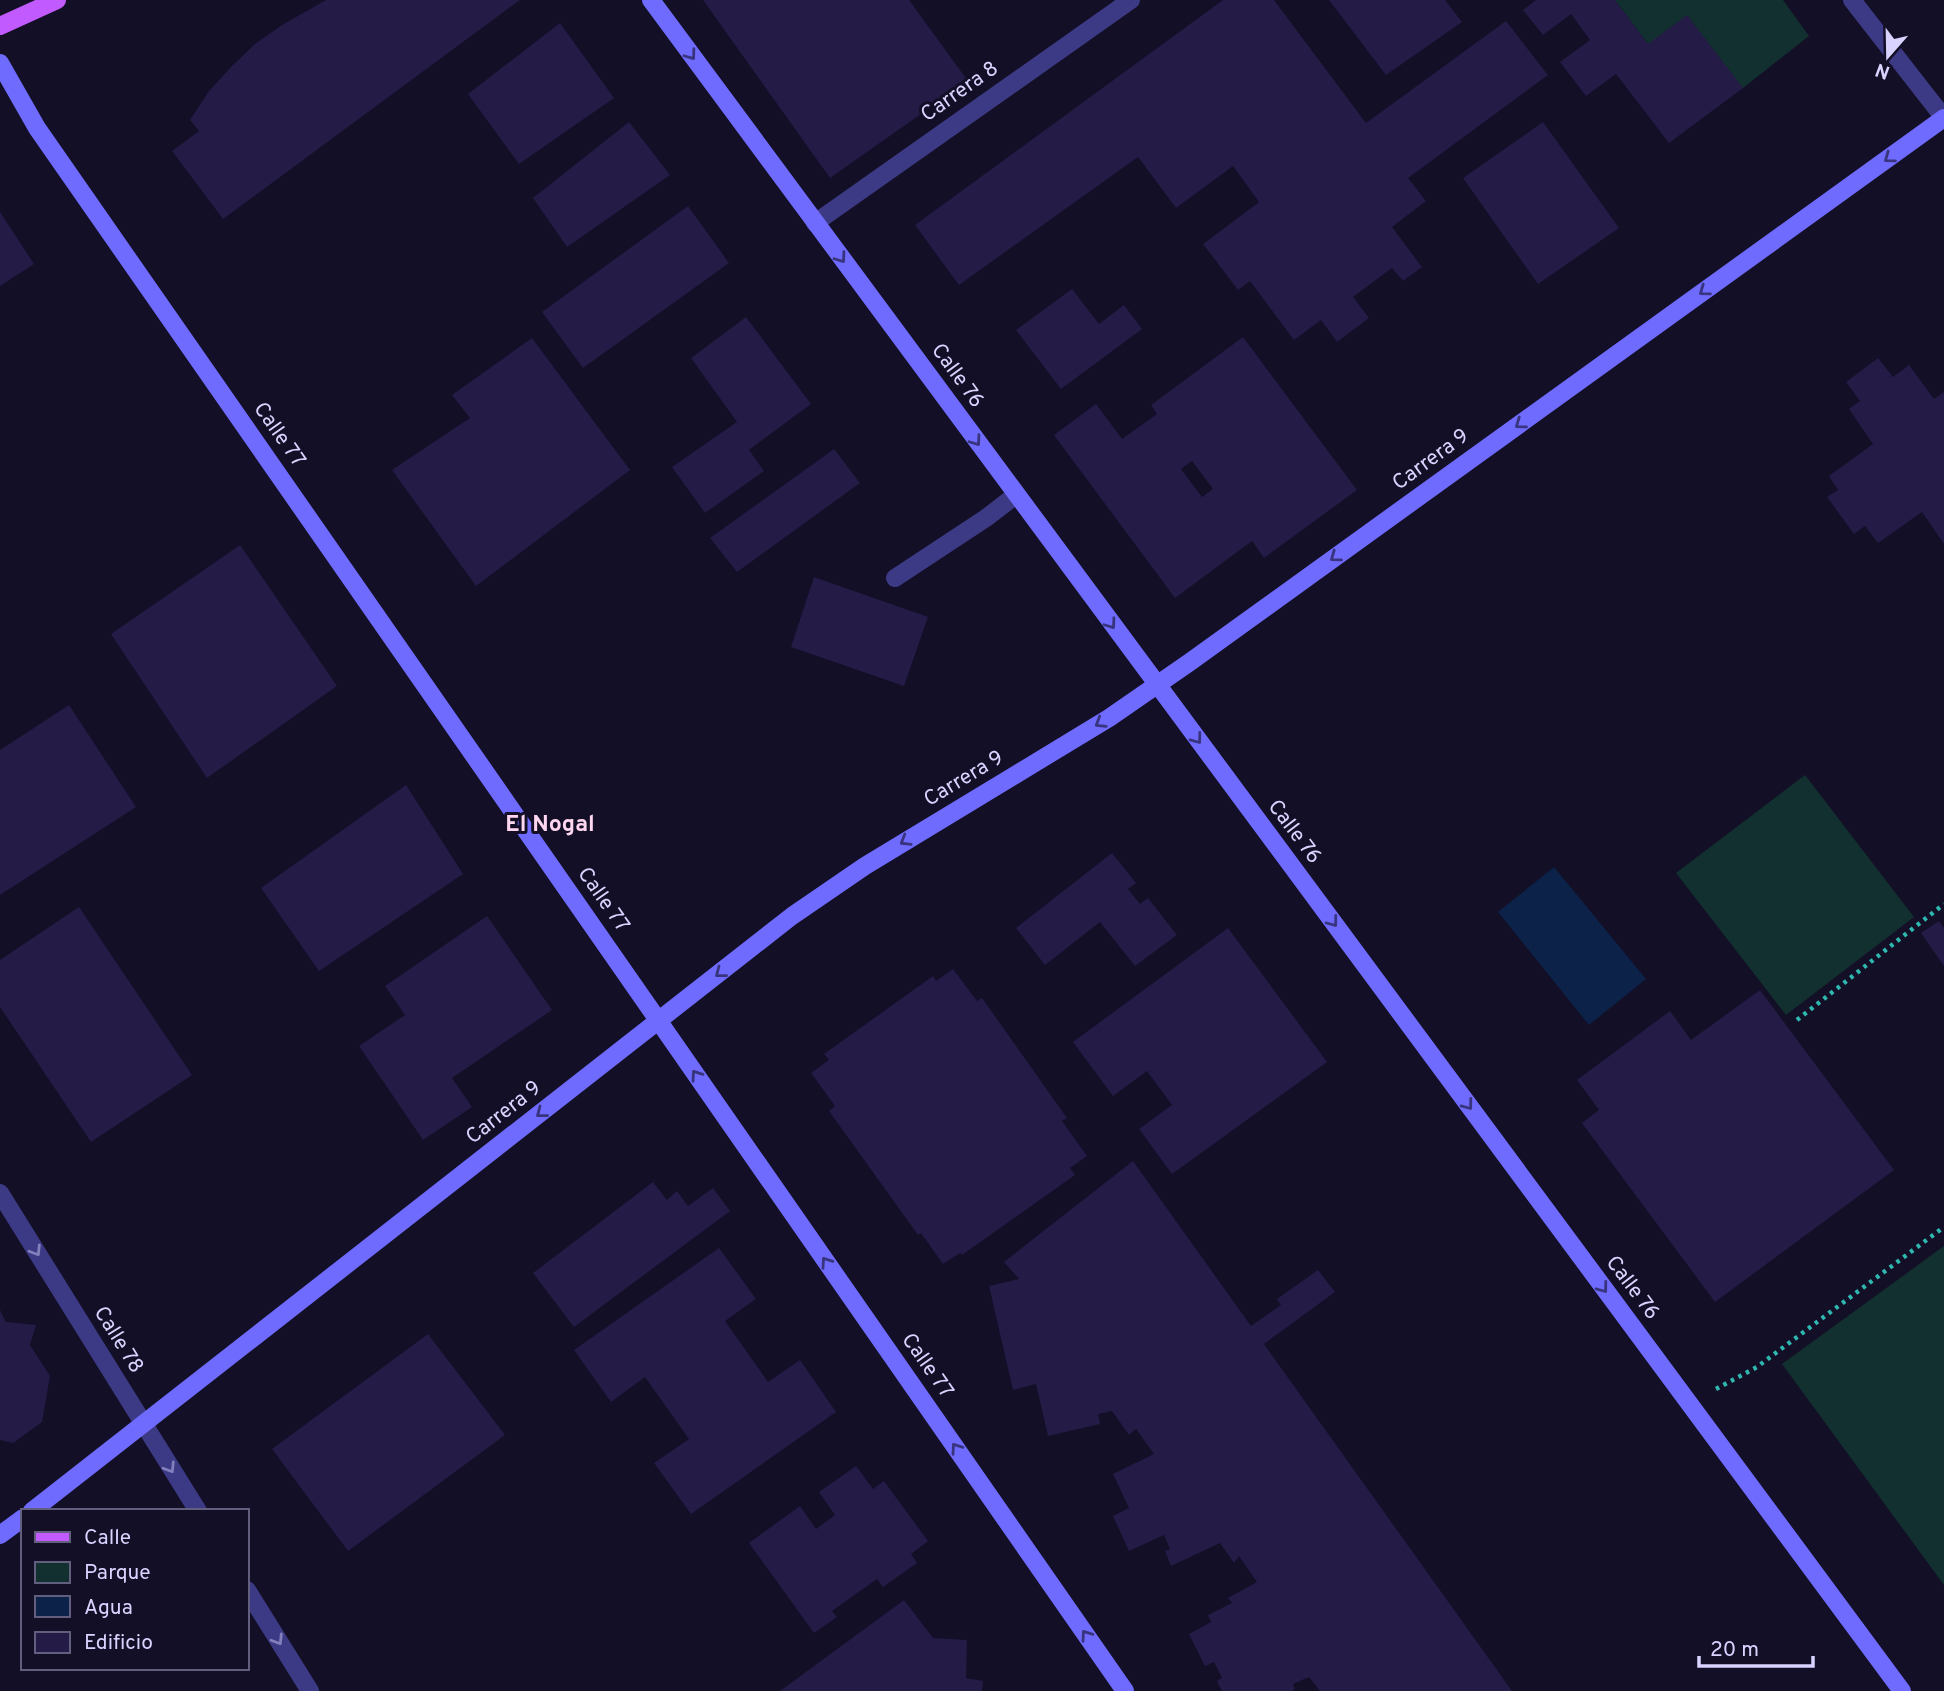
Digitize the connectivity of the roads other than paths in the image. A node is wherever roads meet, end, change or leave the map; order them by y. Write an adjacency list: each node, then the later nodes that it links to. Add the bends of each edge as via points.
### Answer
1 (58, 0): 5 (main road)
2 (651, 0): 8 (street, Calle 76, one-way to 8)
3 (1131, 0): 8 (street, Carrera 8)
4 (1852, 0): 7 (street)
5 (0, 26)
6 (0, 63): 12 (street, Calle 77, via 37,128)
7 (1944, 118): 11 (street, Carrera 9, one-way to 11)
8 (815, 223): 9 (street, Calle 76, one-way to 9)
9 (1016, 495): 10 (street); 11 (street, Calle 76, one-way to 11)
10 (895, 578)
11 (1156, 685): 12 (street, Carrera 9, one-way to 12, via 792,916); 22 (street, Calle 76, one-way to 22)
12 (659, 1021): 14 (street, Carrera 9, one-way to 14); 21 (street, Calle 77, one-way to 12)
13 (0, 1193): 14 (street, Calle 78, one-way to 14)
14 (144, 1424): 15 (street, Carrera 9); 16 (street, Calle 78, one-way to 16)
15 (35, 1509)
16 (197, 1509)
17 (21, 1519): 18 (street)
18 (0, 1535)
19 (248, 1592): 20 (street, one-way to 20)
20 (310, 1691)
21 (1125, 1691)
22 (1902, 1691)

